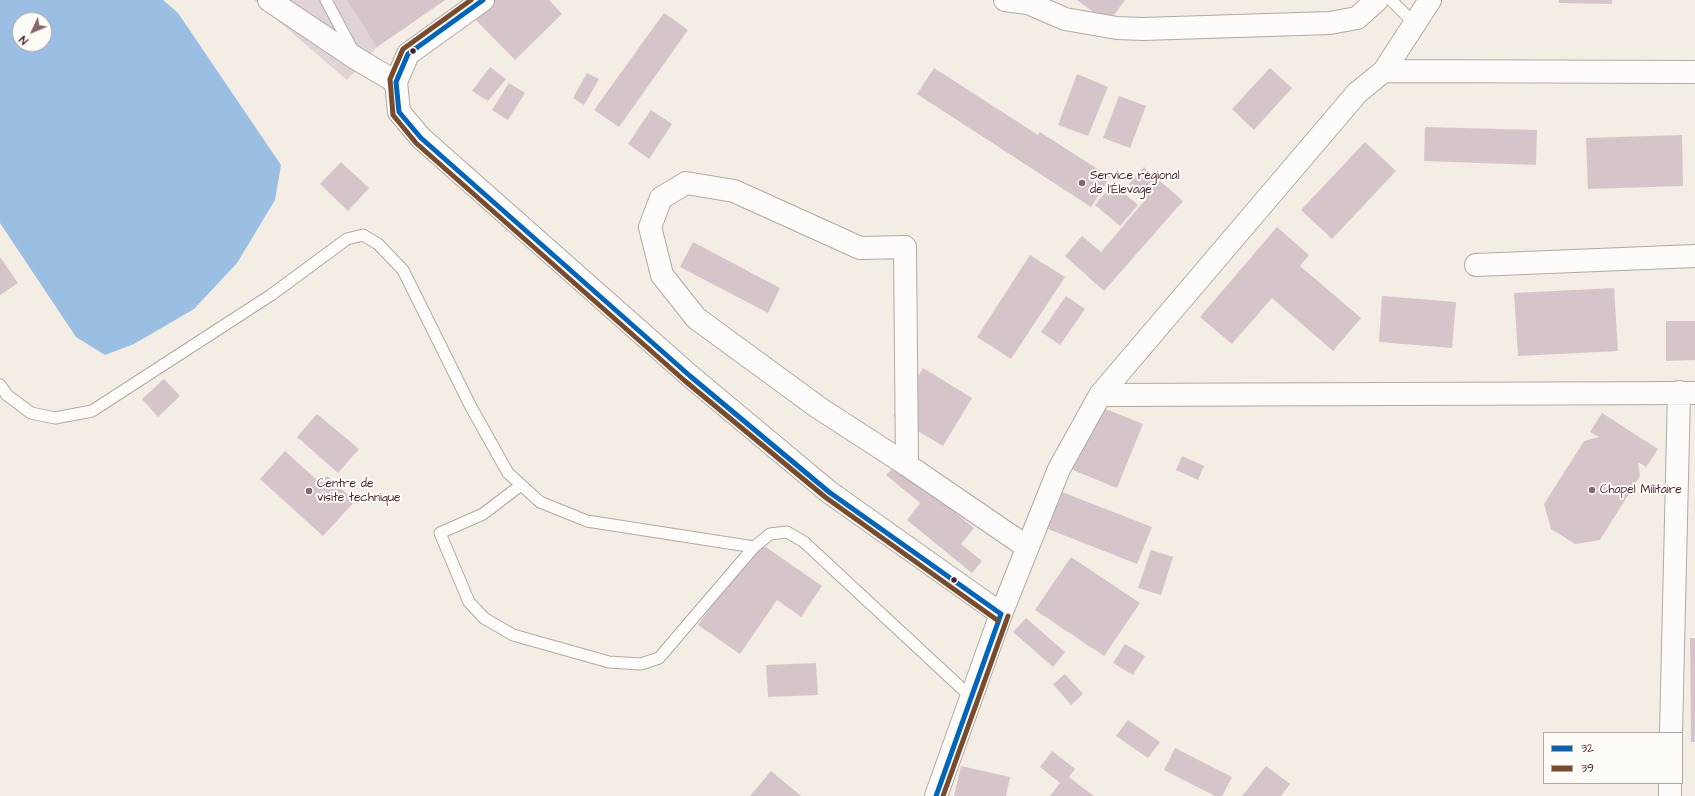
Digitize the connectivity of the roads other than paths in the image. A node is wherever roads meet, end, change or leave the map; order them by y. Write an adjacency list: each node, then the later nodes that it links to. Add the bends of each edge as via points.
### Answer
1 (268, 0): 9 (street)
2 (326, 0): 9 (lane)
3 (484, 0): 12 (street, via 408,54)
4 (1005, 0): 5 (street, via 1028,3 1066,19 1117,28 1143,29 1330,23 1357,18)
5 (1378, 0)
6 (1391, 0): 8 (lane)
7 (1430, 0): 8 (street)
8 (1415, 24): 10 (street)
9 (357, 59): 12 (street)
10 (1384, 71): 11 (street); 17 (street, via 1357,94)
11 (1695, 72)
12 (396, 82): 22 (street, via 399,112 420,138 666,355 829,492)
13 (1695, 256): 14 (street)
14 (1476, 265)
15 (0, 385): 19 (lane, via 7,395 31,413 55,418 92,411 271,295 347,239 363,236 378,244 403,270 475,413 508,473)
16 (1687, 393): 17 (street); 24 (street)
17 (1100, 395): 20 (street, via 1059,469)
18 (907, 465): 18 (street, via 819,408 696,318 662,275 650,227 660,198 686,183 734,191 860,248 905,247); 20 (street)
19 (521, 485): 21 (lane, via 540,502 587,521); 21 (lane, via 483,514 440,533 469,602 484,618 513,635 609,662 641,664 659,658)
20 (1027, 547): 22 (street)
21 (754, 548): 23 (lane, via 770,534 787,532 804,542)
22 (1001, 614): 23 (street)
23 (971, 697): 26 (street)
24 (1671, 732)
25 (1670, 784): 27 (street)
26 (936, 796)
27 (1670, 796)

